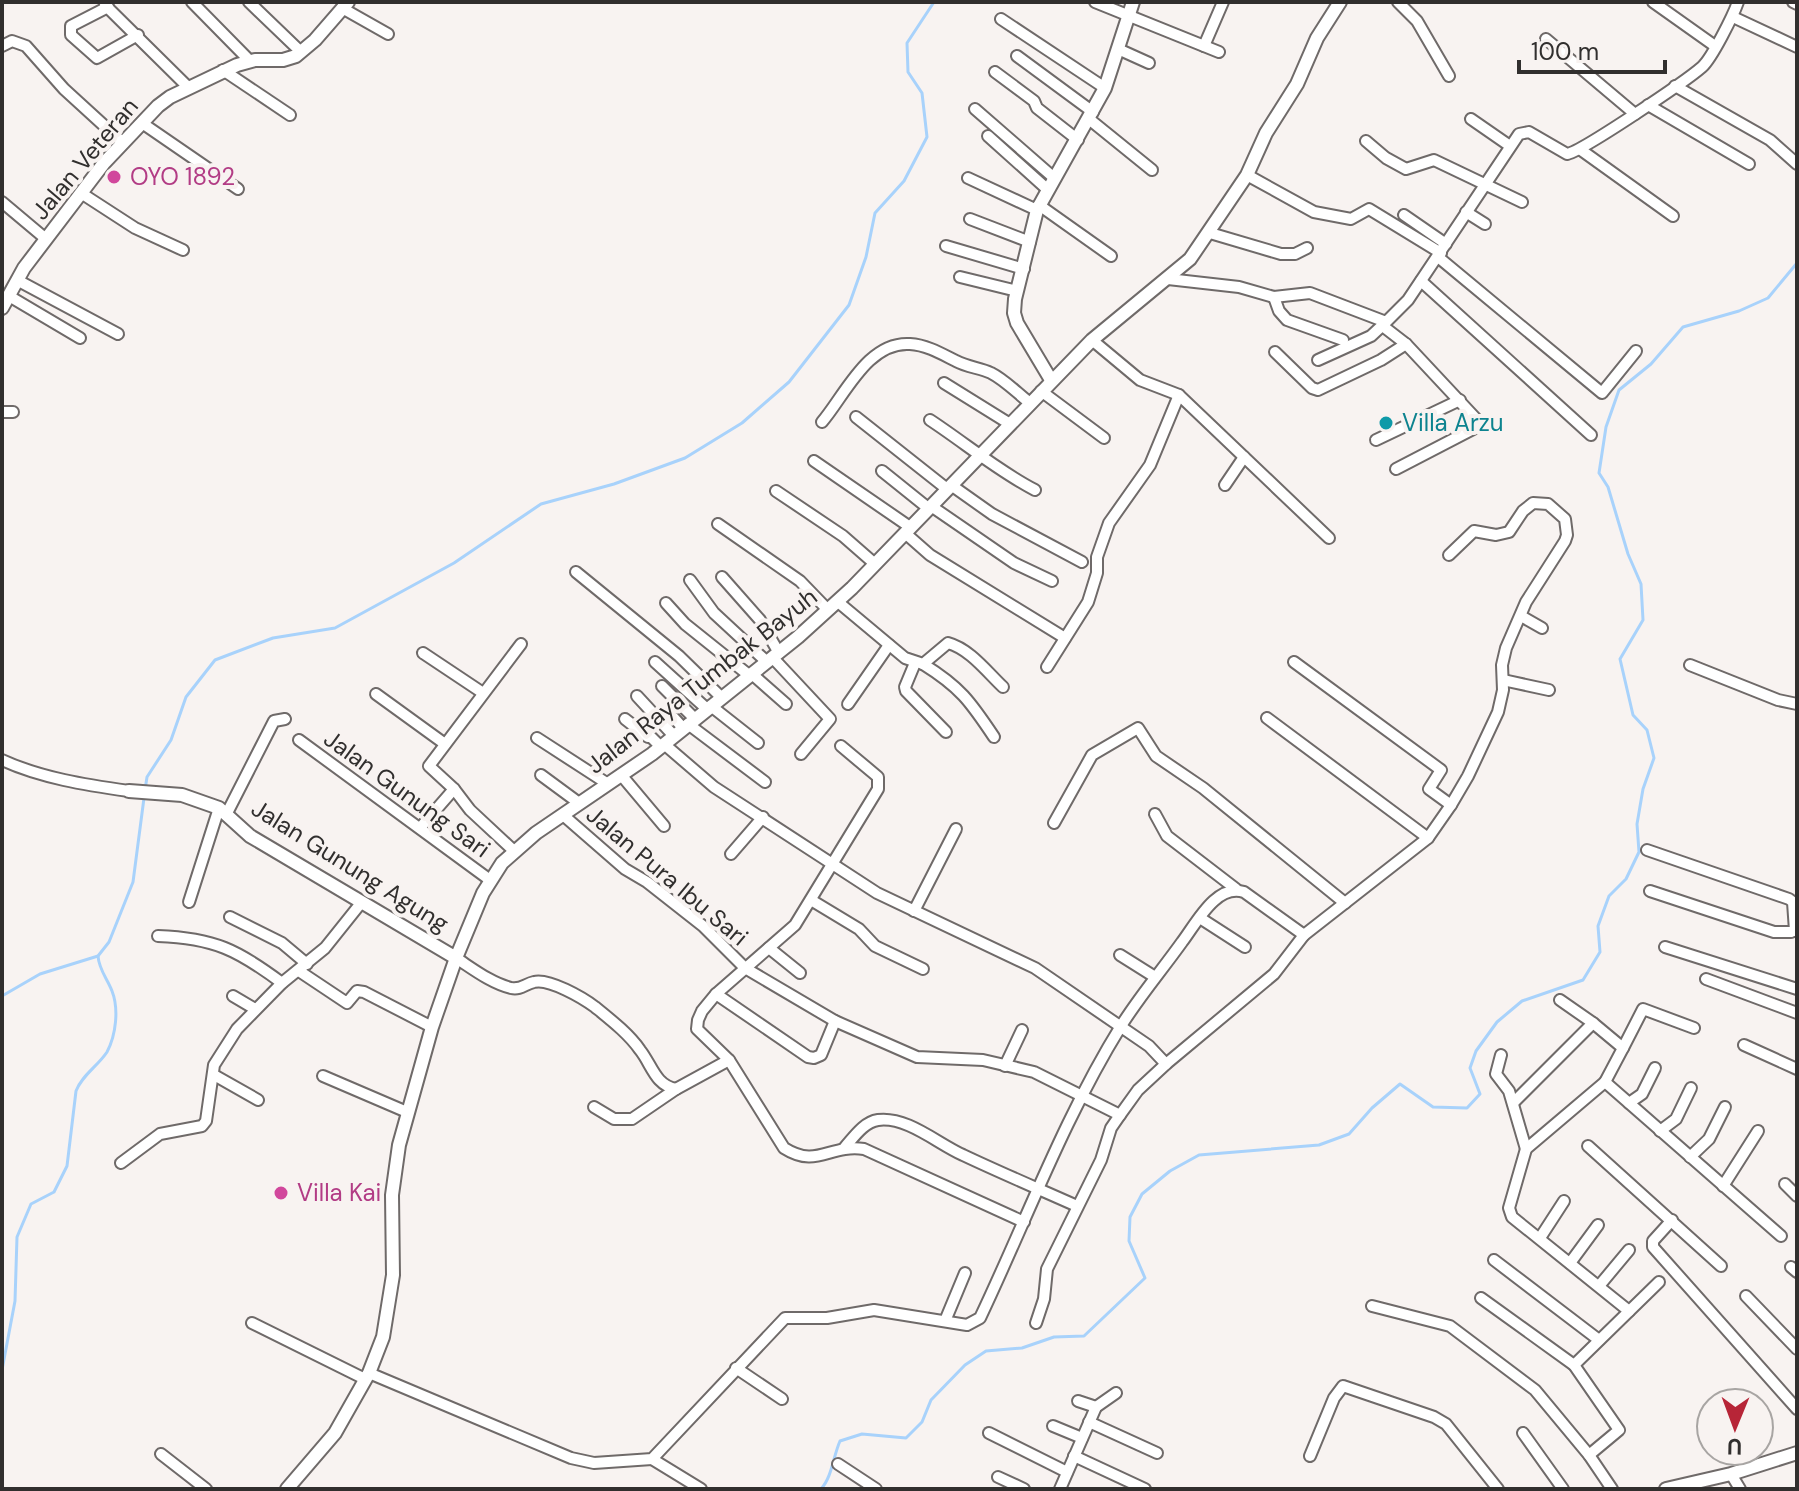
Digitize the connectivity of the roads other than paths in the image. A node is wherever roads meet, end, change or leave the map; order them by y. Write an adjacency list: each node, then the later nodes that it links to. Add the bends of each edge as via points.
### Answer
1 (192, 2): 25 (street)
2 (249, 2): 22 (street)
3 (1095, 2): 11 (street)
4 (1223, 2): 18 (street)
5 (1340, 2): 49 (street, Jalan Raya Tumbak Bayuh)
6 (1398, 2): 29 (street, via 1417,21)
7 (1653, 2): 19 (street)
8 (1738, 2): 12 (street)
9 (105, 4): 15 (street); 15 (street, via 71,26 71,35 97,58)
10 (346, 4): 14 (street); 22 (street)
11 (1131, 8): 18 (street); 21 (street)
12 (1733, 17): 19 (street); 20 (street)
13 (1001, 19): 32 (street)
14 (388, 34)
15 (138, 35): 31 (street)
16 (1546, 39): 35 (street)
17 (2, 46): 43 (street, via 12,41 26,46)
18 (1204, 46): 23 (street)
19 (1715, 46): 30 (street, via 1704,66)
20 (1797, 47)
21 (1118, 49): 26 (street); 32 (street)
22 (301, 52): 25 (street, Jalan Veteran, via 288,59)
23 (1219, 52)
24 (1017, 56): 37 (street)
25 (250, 61): 27 (street, Jalan Veteran)
26 (1149, 63)
27 (223, 70): 31 (street, Jalan Veteran); 36 (street)
28 (995, 72): 41 (street)
29 (1449, 76)
30 (1675, 86): 33 (street); 47 (street, via 1770,140)
31 (189, 88): 39 (street, Jalan Veteran, via 170,97)
32 (1105, 88): 37 (street)
33 (1648, 105): 35 (street); 46 (street)
34 (975, 109): 51 (street)
35 (1635, 114): 45 (street)
36 (290, 115)
37 (1091, 116): 41 (street); 48 (street)
38 (1471, 119): 44 (street)
39 (142, 123): 43 (street, Jalan Veteran); 53 (street)
40 (988, 136): 51 (street)
41 (1078, 140): 51 (street)
42 (1366, 141): 52 (street, via 1406,169 1432,160)
43 (122, 142): 54 (street, Jalan Veteran)
44 (1510, 146): 45 (street, via 1519,134 1529,132 1559,152); 52 (street)
45 (1581, 150): 60 (street)
46 (1749, 164)
47 (1797, 164)
48 (1152, 170)
49 (1247, 175): 63 (street, Jalan Raya Tumbak Bayuh); 69 (street, via 1314,212 1351,219 1369,209)
50 (968, 178): 57 (street)
51 (1050, 183): 57 (street)
52 (1484, 184): 56 (street); 58 (street)
53 (238, 189)
54 (81, 193): 64 (street, Jalan Veteran); 68 (street, via 135,228)
55 (2, 202): 64 (street)
56 (1522, 202)
57 (1038, 208): 65 (street); 70 (street)
58 (1466, 212): 62 (street); 69 (street)
59 (1404, 215): 69 (street)
60 (1673, 216)
61 (970, 219): 65 (street)
62 (1485, 224)
63 (1210, 233): 67 (street, via 1290,255); 73 (street, Jalan Raya Tumbak Bayuh)
64 (46, 239): 74 (street, Jalan Veteran)
65 (1030, 242): 71 (street)
66 (946, 246): 71 (street)
67 (1307, 248)
68 (183, 250)
69 (1442, 252): 75 (street); 85 (street, via 1602,393)
70 (1111, 256)
71 (1024, 269): 76 (street)
72 (960, 277): 76 (street)
73 (1168, 279): 77 (street); 82 (street, Jalan Raya Tumbak Bayuh)
74 (17, 280): 78 (street, Jalan Veteran); 80 (street)
75 (1421, 281): 79 (street); 98 (street)
76 (1017, 291): 88 (street, via 1015,318)
77 (1274, 297): 79 (street, via 1310,293); 83 (street, via 1287,320)
78 (4, 303): 81 (street)
79 (1385, 324): 84 (street); 87 (street)
80 (118, 334)
81 (80, 338)
82 (1092, 340): 88 (street, Jalan Raya Tumbak Bayuh); 91 (street, via 1140,380)
83 (1343, 340)
84 (1406, 344): 86 (street, via 1318,390); 92 (street)
85 (1636, 351)
86 (1275, 352)
87 (1318, 360)
88 (1051, 380): 90 (street, Jalan Raya Tumbak Bayuh)
89 (944, 383): 97 (street)
90 (1041, 391): 93 (street, Jalan Raya Tumbak Bayuh); 99 (street)
91 (1179, 395): 102 (street); 125 (street, via 1150,465 1109,523 1097,557 1095,586)
92 (1460, 400): 100 (street); 104 (street, via 1478,425)
93 (1030, 403): 96 (street, via 991,373 908,343 874,357); 97 (street, Jalan Raya Tumbak Bayuh)
94 (856, 417): 107 (street)
95 (930, 420): 101 (street)
96 (822, 422)
97 (1010, 424): 101 (street, Jalan Raya Tumbak Bayuh)
98 (1591, 435)
99 (1104, 438)
100 (1376, 440)
101 (982, 454): 107 (street, Jalan Raya Tumbak Bayuh); 108 (street)
102 (1244, 457): 106 (street); 113 (street)
103 (814, 461): 112 (street)
104 (1396, 469)
105 (882, 471): 110 (street)
106 (1225, 485)
107 (949, 487): 110 (street, Jalan Raya Tumbak Bayuh); 115 (street)
108 (1035, 490)
109 (776, 491): 116 (street)
110 (930, 507): 112 (street, Jalan Raya Tumbak Bayuh); 120 (street, via 1014,563)
111 (718, 524): 122 (street)
112 (908, 530): 116 (street, Jalan Raya Tumbak Bayuh); 125 (street, via 930,555)
113 (1329, 538)
114 (1449, 555): 123 (street, via 1474,531 1509,532 1533,503 1548,504 1559,513 1567,535)
115 (1082, 562)
116 (875, 564): 122 (street, Jalan Raya Tumbak Bayuh)
117 (576, 572): 143 (street, via 679,656)
118 (722, 577): 129 (street, via 760,620)
119 (690, 580): 129 (street, via 714,613)
120 (1052, 581)
121 (666, 603): 135 (street)
122 (833, 606): 127 (street); 129 (street, Jalan Raya Tumbak Bayuh)
123 (1521, 616): 124 (street); 136 (street, via 1506,648)
124 (1542, 628)
125 (1065, 638): 134 (street)
126 (521, 644): 140 (street)
127 (889, 645): 132 (street); 145 (street)
128 (423, 653): 140 (street)
129 (773, 658): 135 (street, Jalan Raya Tumbak Bayuh); 159 (street, via 830,719)
130 (655, 662): 143 (street)
131 (1294, 662): 168 (street, via 1441,770 1429,789)
132 (919, 664): 138 (street, via 953,644); 151 (street, via 906,691); 153 (street, via 952,682)
133 (1690, 665): 146 (street)
134 (1047, 667)
135 (751, 675): 143 (street, Jalan Raya Tumbak Bayuh); 144 (street)
136 (1503, 680): 139 (street); 168 (street, via 1498,712)
137 (662, 686): 152 (street)
138 (1003, 687)
139 (1549, 690)
140 (483, 693): 157 (street)
141 (376, 694): 157 (street)
142 (637, 696): 152 (street)
143 (713, 704): 152 (street, Jalan Raya Tumbak Bayuh); 156 (street)
144 (786, 704)
145 (848, 704)
146 (1797, 704)
147 (674, 718): 152 (street)
148 (1267, 718): 177 (street)
149 (285, 719): 169 (street, via 274,721)
150 (625, 719): 152 (street, via 648,737)
151 (946, 732)
152 (677, 733): 162 (street, Jalan Raya Tumbak Bayuh); 163 (street); 172 (street, via 714,787)
153 (994, 737)
154 (537, 738): 164 (street)
155 (299, 740): 175 (street, Jalan Gunung Sari)
156 (758, 743)
157 (445, 744): 165 (street, via 429,766)
158 (841, 746): 181 (street, via 878,777 880,785)
159 (801, 754)
160 (2, 760): 166 (street, via 55,778)
161 (541, 775): 167 (street)
162 (622, 776): 164 (street, Jalan Raya Tumbak Bayuh); 174 (street)
163 (765, 782)
164 (608, 784): 167 (street, Jalan Raya Tumbak Bayuh)
165 (454, 789): 175 (street); 179 (street)
166 (129, 791): 169 (street, Jalan Gunung Agung, via 191,798)
167 (579, 803): 171 (street, Jalan Raya Tumbak Bayuh)
168 (1451, 805): 177 (street)
169 (223, 812): 186 (street); 187 (street, Jalan Gunung Agung, via 250,836)
170 (1155, 814): 183 (street, via 1167,836)
171 (563, 815): 179 (street, Jalan Raya Tumbak Bayuh); 201 (street, Jalan Pura Ibu Sari, via 703,926)
172 (763, 817): 180 (street); 181 (street)
173 (1054, 823): 188 (street, via 1092,755 1138,728 1156,756)
174 (664, 826)
175 (420, 828): 182 (street, Jalan Gunung Sari)
176 (956, 829): 189 (street)
177 (1428, 838): 188 (street)
178 (1647, 850): 192 (street, via 1789,899)
179 (514, 851): 182 (street, Jalan Raya Tumbak Bayuh)
180 (731, 854)
181 (833, 864): 185 (street); 189 (street)
182 (490, 880): 199 (street, Jalan Raya Tumbak Bayuh)
183 (1236, 889): 191 (street, via 1222,894); 193 (street)
184 (1650, 891): 192 (street, via 1774,932)
185 (811, 900): 197 (street, via 795,925); 202 (street, via 865,933 875,946)
186 (189, 902)
187 (361, 903): 199 (street, Jalan Gunung Agung); 200 (street)
188 (1345, 903): 193 (street)
189 (914, 911): 216 (street, via 1035,968)
190 (230, 917): 200 (street, via 282,943)
191 (1200, 918): 195 (street); 204 (street)
192 (1796, 930)
193 (1304, 935): 223 (street, via 1274,974)
194 (158, 936): 206 (street, via 212,943 249,959)
195 (1245, 947)
196 (1665, 947): 207 (street)
197 (769, 948): 201 (street); 203 (street)
198 (1120, 955): 204 (street)
199 (456, 958): 215 (street, Jalan Raya Tumbak Bayuh); 231 (street, via 512,988 546,981 578,996 625,1034 660,1081)
200 (303, 967): 206 (street); 215 (street, via 347,1003 357,991 364,992)
201 (745, 968): 208 (street); 213 (street, Jalan Pura Ibu Sari)
202 (923, 969)
203 (800, 973)
204 (1155, 977): 216 (street)
205 (1706, 979): 212 (street)
206 (282, 983): 211 (street)
207 (1797, 989)
208 (716, 994): 213 (street, via 814,1058 821,1055); 222 (street, via 702,1011 697,1029)
209 (233, 996): 211 (street)
210 (1560, 1000): 214 (street)
211 (255, 1009): 227 (street, via 214,1065)
212 (1797, 1013)
213 (835, 1021): 224 (street, Jalan Pura Ibu Sari, via 917,1057)
214 (1593, 1023): 220 (street); 234 (street)
215 (432, 1027): 238 (street, Jalan Raya Tumbak Bayuh)
216 (1120, 1027): 223 (street); 232 (street)
217 (1694, 1028): 220 (street, via 1643,1009)
218 (1022, 1030): 224 (street)
219 (1744, 1045): 226 (street)
220 (1623, 1048): 229 (street)
221 (1501, 1055): 234 (street, via 1496,1074)
222 (729, 1060): 231 (street); 243 (street, via 784,1148 807,1158)
223 (1166, 1064): 239 (street)
224 (1005, 1066): 232 (street, Jalan Pura Ibu Sari, via 1034,1072)
225 (1655, 1068): 235 (street, via 1642,1094)
226 (1797, 1069)
227 (214, 1075): 233 (street); 246 (street, via 202,1126 160,1134)
228 (323, 1076): 238 (street)
229 (1605, 1082): 235 (street); 244 (street)
230 (1691, 1088): 240 (street, via 1676,1119)
231 (676, 1089): 236 (street, via 632,1119 614,1119)
232 (1081, 1096): 239 (street, Jalan Pura Ibu Sari); 249 (street)
233 (258, 1100)
234 (1513, 1103): 244 (street)
235 (1629, 1103): 240 (street)
236 (594, 1107)
237 (1725, 1107): 245 (street, via 1709,1139)
238 (407, 1112): 276 (street, Jalan Raya Tumbak Bayuh, via 393,1171 391,1303)
239 (1120, 1115): 252 (street)
240 (1660, 1131): 245 (street)
241 (1758, 1131): 248 (street)
242 (1588, 1146): 253 (street)
243 (845, 1147): 249 (street, via 868,1124 889,1121); 254 (street, via 864,1149)
244 (1526, 1149): 257 (street, via 1509,1208 1512,1217)
245 (1690, 1157): 248 (street)
246 (121, 1163)
247 (1785, 1184): 250 (street)
248 (1723, 1186): 256 (street)
249 (1038, 1189): 252 (street); 254 (street)
250 (1797, 1196)
251 (1564, 1201): 257 (street)
252 (1077, 1206): 271 (street, via 1047,1269)
253 (1672, 1220): 261 (street); 281 (street, via 1653,1244)
254 (1024, 1222): 269 (street, via 980,1318 967,1325)
255 (1598, 1225): 260 (street)
256 (1781, 1236)
257 (1540, 1238): 260 (street)
258 (1629, 1250): 264 (street)
259 (1494, 1260): 272 (street)
260 (1570, 1263): 264 (street)
261 (1721, 1266)
262 (965, 1273): 269 (street)
263 (1659, 1282): 268 (street)
264 (1599, 1286): 268 (street)
265 (1746, 1296): 273 (street)
266 (1481, 1298): 274 (street)
267 (1372, 1306): 290 (street, via 1450,1326 1535,1390)
268 (1629, 1311): 272 (street)
269 (945, 1321): 275 (street, via 874,1310 785,1318)
270 (252, 1323): 276 (street)
271 (1036, 1323)
272 (1599, 1340): 274 (street)
273 (1797, 1349)
274 (1574, 1365): 290 (street, via 1619,1430)
275 (736, 1368): 278 (street); 293 (street)
276 (367, 1376): 293 (street, via 571,1458 594,1463); 299 (street, Jalan Raya Tumbak Bayuh, via 335,1433)
277 (1116, 1393): 280 (street)
278 (782, 1399)
279 (1078, 1401): 280 (street)
280 (1096, 1407): 282 (street)
281 (1797, 1409)
282 (1089, 1422): 286 (street); 287 (street)
283 (1053, 1426): 286 (street)
284 (989, 1433): 295 (street)
285 (1523, 1433): 306 (street)
286 (1082, 1438): 291 (street)
287 (1157, 1453)
288 (1797, 1453): 296 (street)
289 (161, 1454): 298 (street)
290 (1589, 1455): 307 (street)
291 (1074, 1456): 295 (street); 304 (street)
292 (1310, 1456): 305 (street, via 1343,1386 1446,1424)
293 (652, 1459): 300 (street)
294 (838, 1464): 301 (street)
295 (1067, 1472): 303 (street)
296 (1731, 1474): 308 (street); 309 (street)
297 (998, 1477): 302 (street)
298 (206, 1489)
299 (287, 1489)
300 (701, 1489)
301 (876, 1489)
302 (1024, 1489)
303 (1060, 1489)
304 (1145, 1489)
305 (1498, 1489)
306 (1563, 1489)
307 (1612, 1489)
308 (1666, 1489)
309 (1740, 1489)

